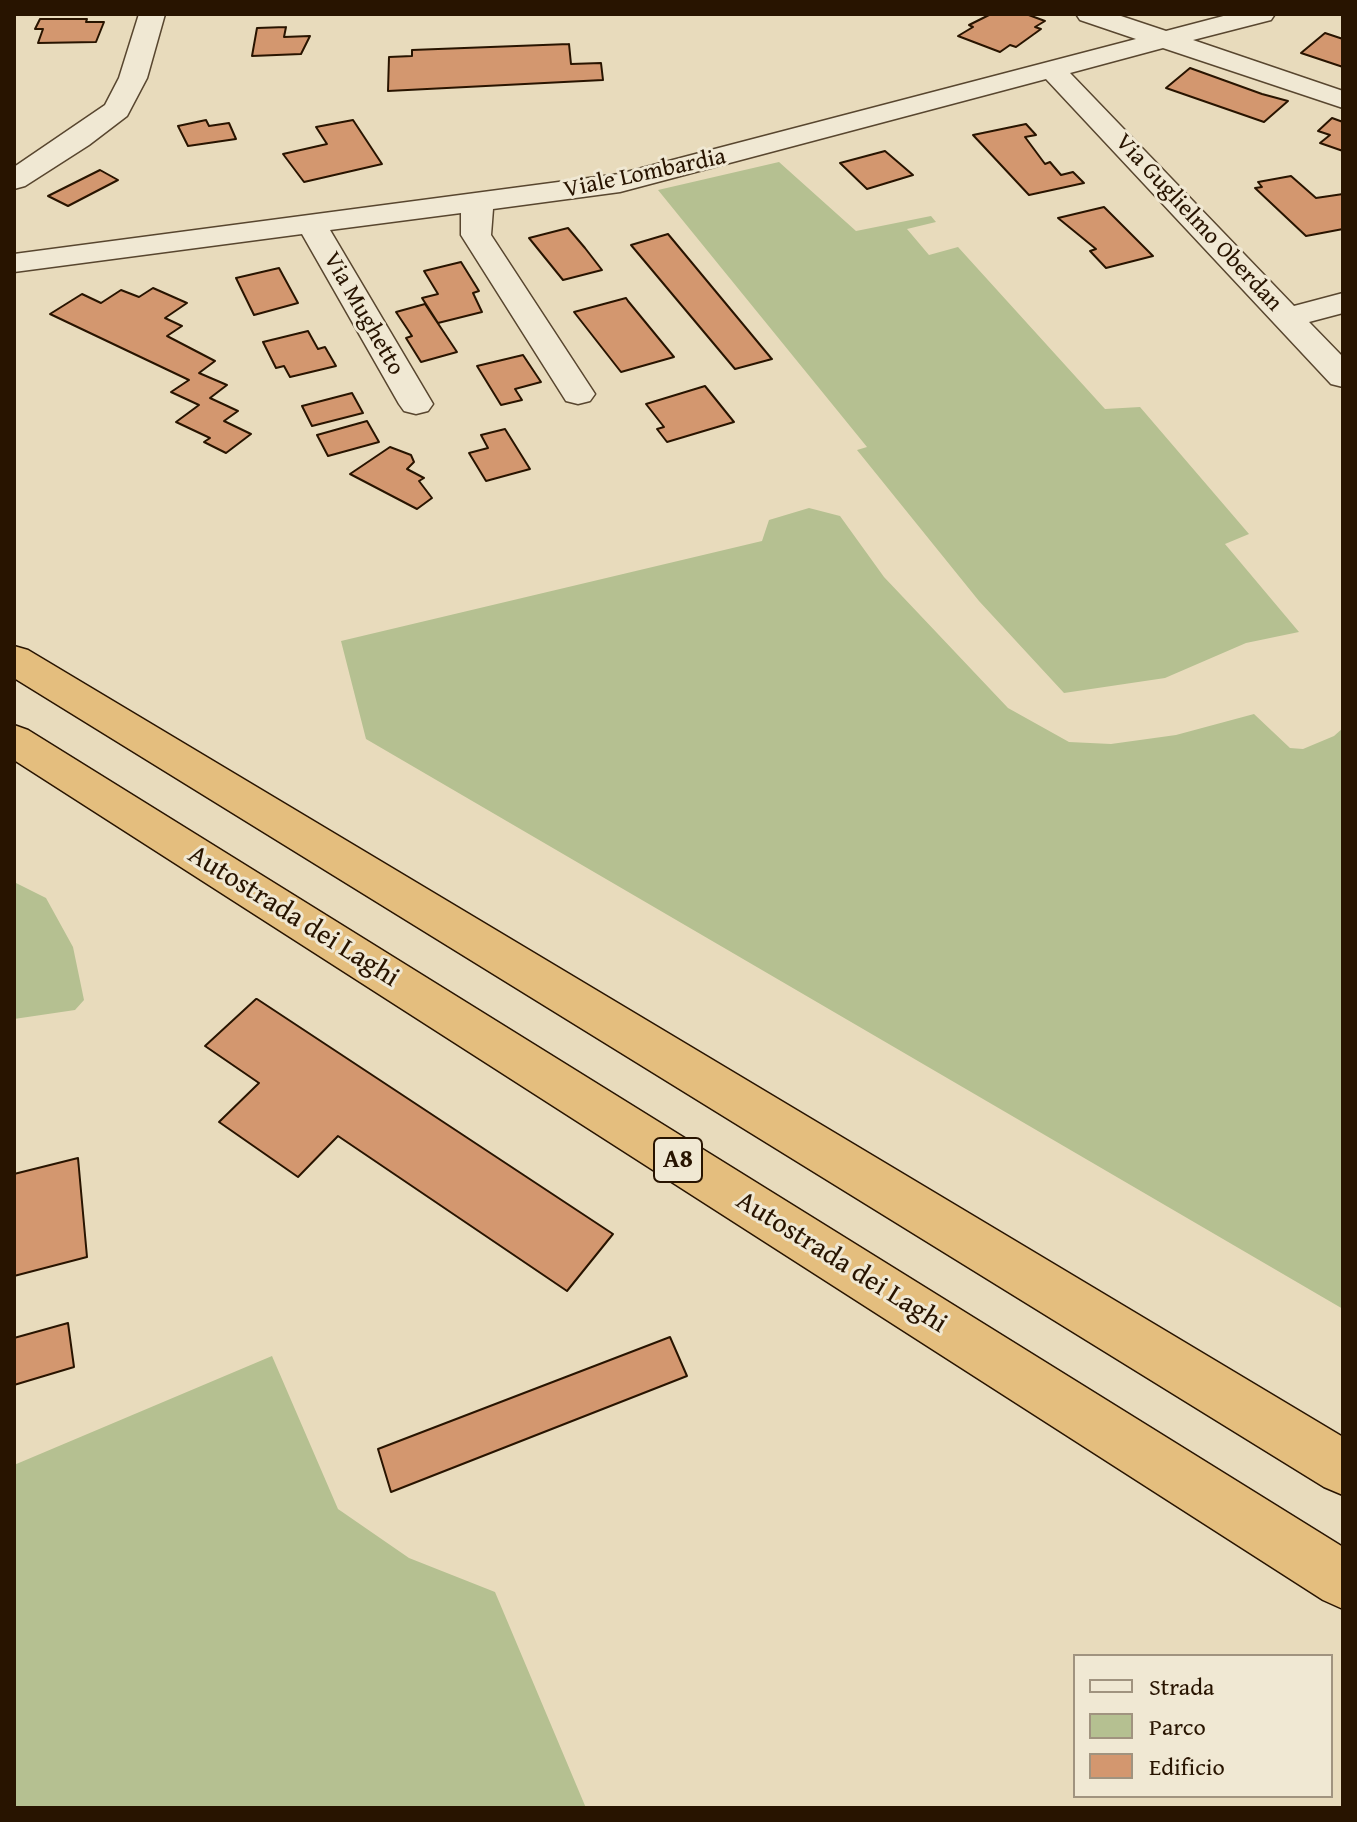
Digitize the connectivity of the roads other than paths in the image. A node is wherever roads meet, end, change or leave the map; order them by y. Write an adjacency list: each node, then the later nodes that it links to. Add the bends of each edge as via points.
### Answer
1 (152, 14): 7 (street, via 133,78 117,110)
2 (1089, 14): 4 (street)
3 (1262, 14): 4 (street, Viale Lombardia)
4 (1165, 39): 5 (street, Viale Lombardia); 6 (street)
5 (1052, 70): 8 (street, Viale Lombardia, via 638,179); 12 (street, Via Guglielmo Oberdan)
6 (1343, 100)
7 (14, 180)
8 (479, 203): 9 (street, Viale Lombardia); 14 (street, via 476,235)
9 (311, 224): 10 (street, Viale Lombardia); 15 (street, Via Mughetto)
10 (14, 263)
11 (1343, 303): 12 (street)
12 (1286, 318): 13 (street, Via Guglielmo Oberdan)
13 (1343, 377)
14 (578, 394)
15 (416, 404)
16 (14, 660): 18 (highway)
17 (14, 740): 19 (highway, Autostrada dei Laghi / A8)
18 (1343, 1468)
19 (1343, 1580)

